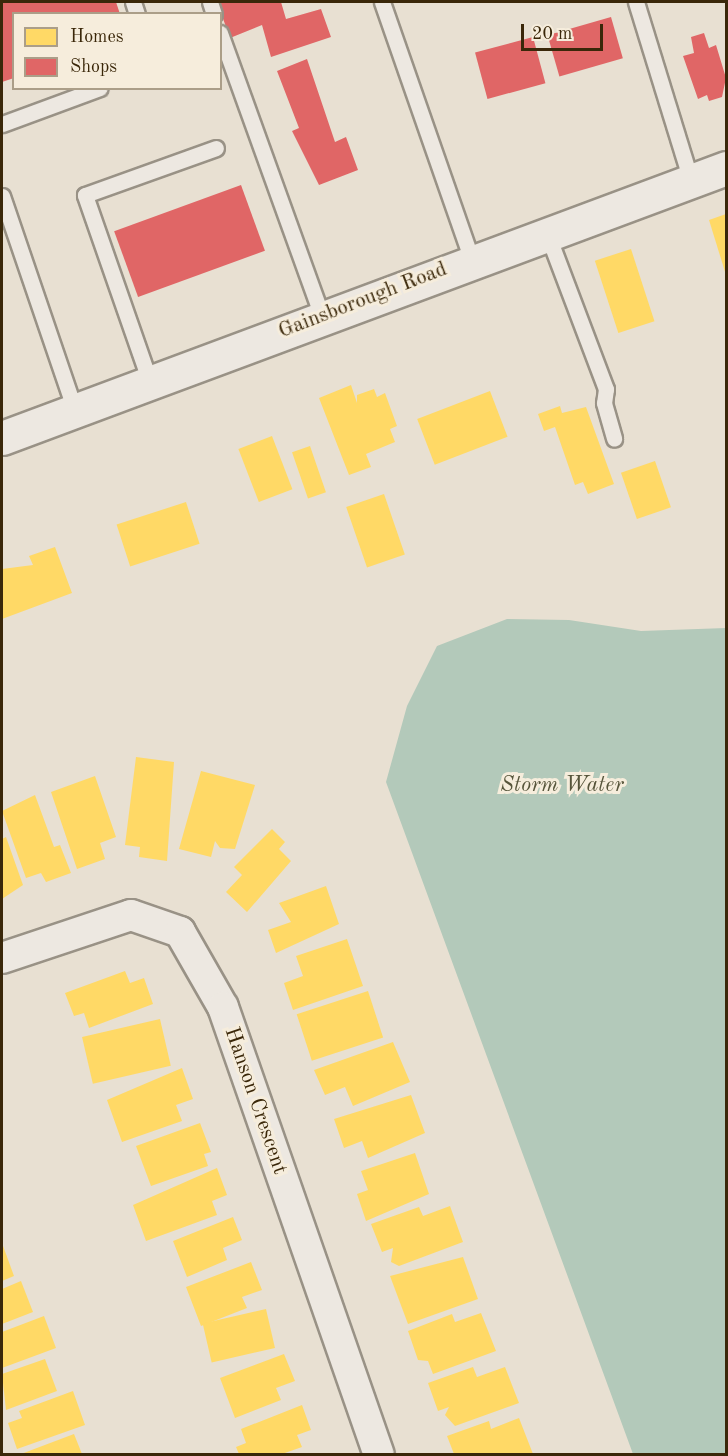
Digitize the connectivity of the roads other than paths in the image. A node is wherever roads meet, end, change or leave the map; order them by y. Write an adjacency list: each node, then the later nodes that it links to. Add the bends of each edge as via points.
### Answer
1 (382, 2): 11 (lane)
2 (636, 2): 8 (lane)
3 (222, 39): 12 (lane)
4 (94, 90): 5 (lane)
5 (2, 123)
6 (216, 148): 13 (lane, via 85,195)
7 (726, 168): 8 (main road, Gainsborough Road)
8 (692, 182): 10 (main road, Gainsborough Road)
9 (2, 196): 14 (lane)
10 (547, 233): 11 (main road, Gainsborough Road); 16 (lane, via 606,389 604,403)
11 (472, 260): 12 (main road, Gainsborough Road)
12 (322, 317): 13 (main road, Gainsborough Road)
13 (150, 382): 14 (main road, Gainsborough Road)
14 (75, 411): 15 (main road, Gainsborough Road)
15 (2, 438)
16 (614, 439)
17 (2, 958): 18 (street, Hanson Crescent, via 131,915 180,932 223,1007)
18 (379, 1455)

